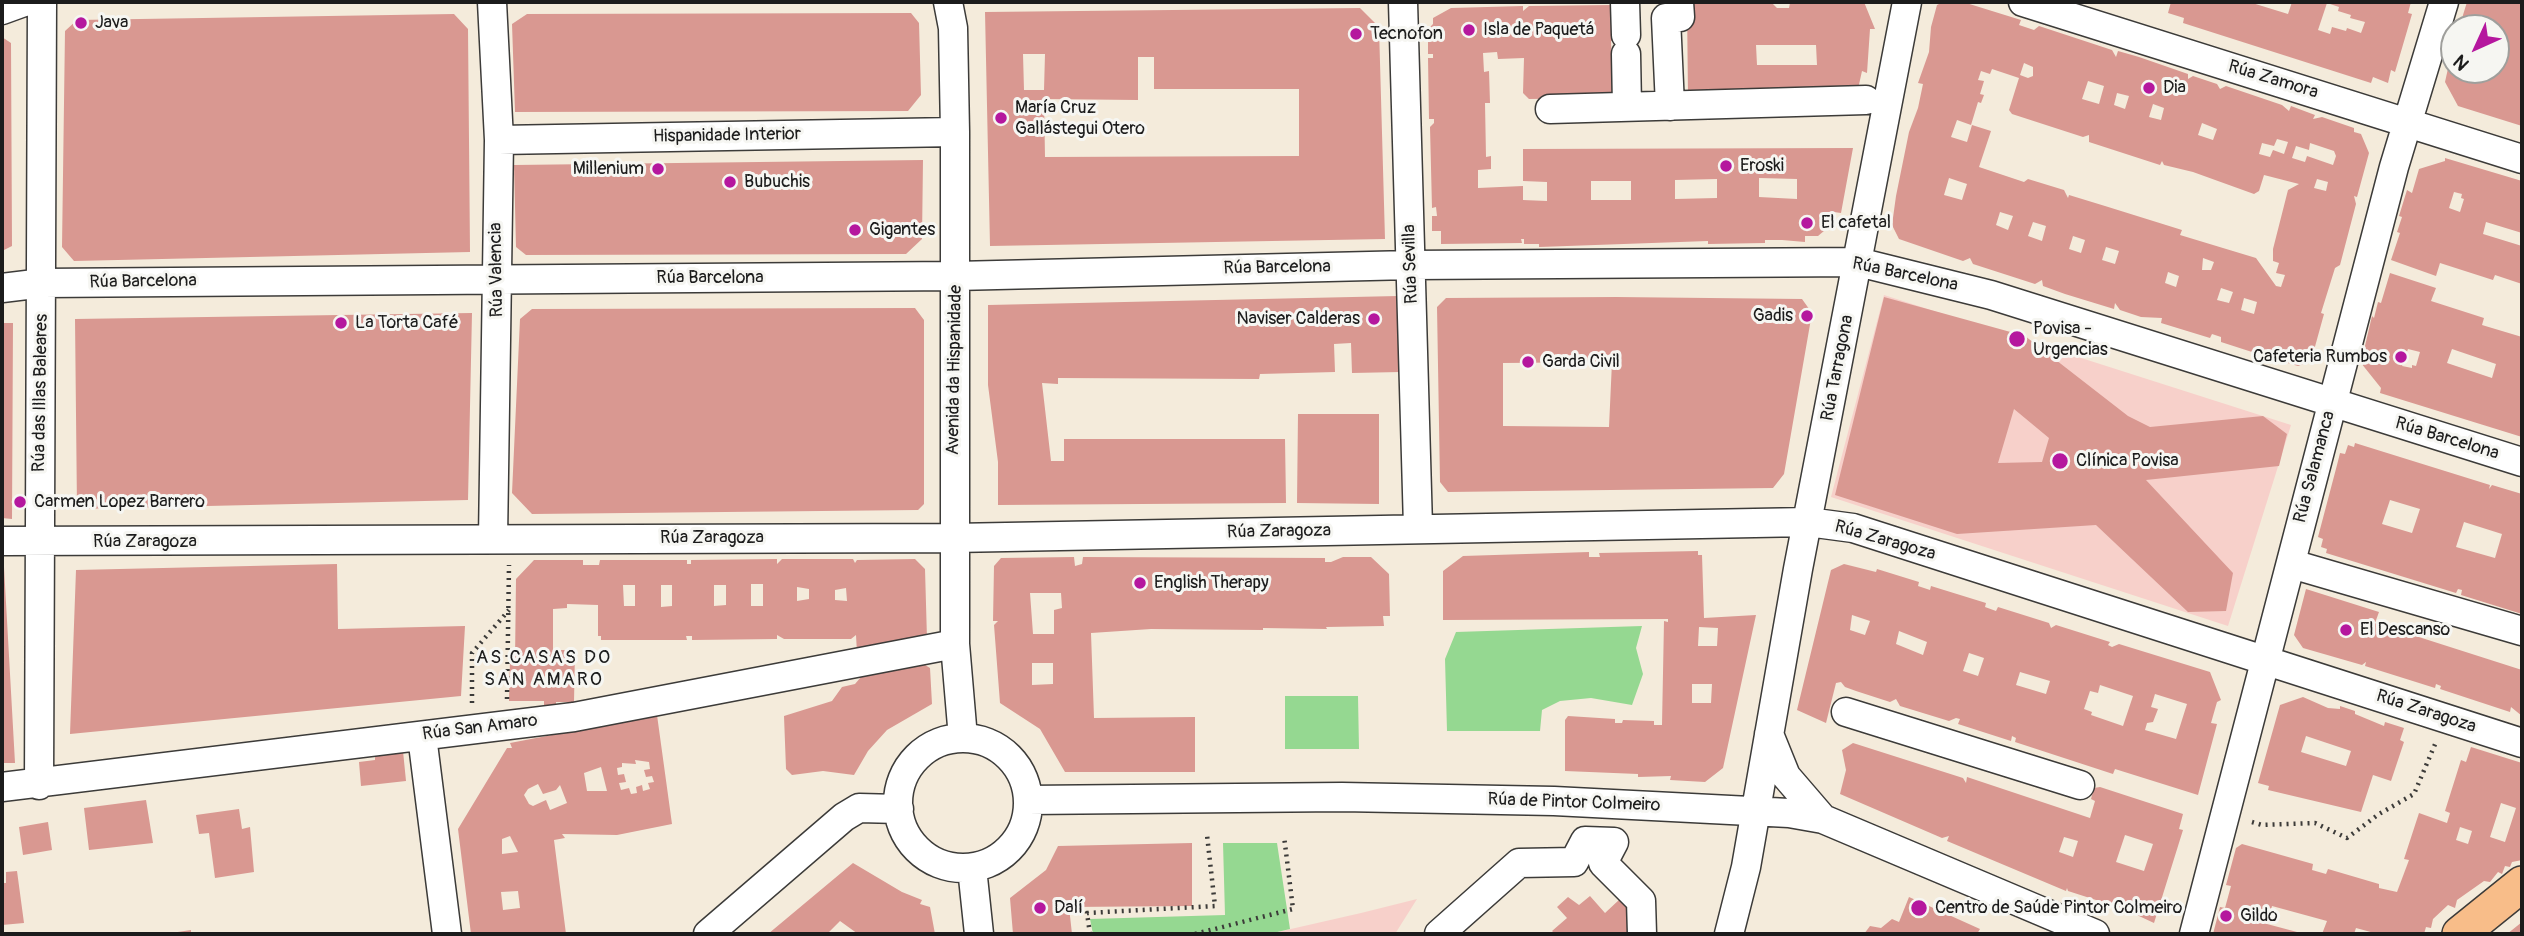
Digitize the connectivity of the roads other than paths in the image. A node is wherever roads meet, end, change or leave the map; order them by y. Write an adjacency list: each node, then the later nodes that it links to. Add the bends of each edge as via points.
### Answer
1 (24, 2): 11 (street)
2 (43, 2): 24 (street, Rúa das Illas Baleares)
3 (492, 2): 18 (street, Rúa Valencia)
4 (948, 2): 17 (street, Avenida da Hispanidade, via 953,29)
5 (1403, 2): 21 (street, Rúa Sevilla)
6 (1625, 2): 13 (street)
7 (1679, 2): 14 (street, via 1680,17 1667,18)
8 (1908, 2): 20 (street, Rúa Tarragona)
9 (2023, 2): 16 (street, Rúa Zamora)
10 (2444, 2): 16 (street, Rúa Salamanca)
11 (2, 10)
12 (1866, 100): 14 (street)
13 (1627, 106): 14 (street); 15 (street)
14 (1670, 106)
15 (1550, 109)
16 (2406, 122): 19 (street, Rúa Zamora); 26 (street, Rúa Salamanca)
17 (955, 132): 18 (street, Hispanidade Interior); 22 (street, Avenida da Hispanidade)
18 (499, 140): 23 (street, Rúa Valencia)
19 (2522, 159)
20 (1858, 262): 21 (street, Rúa Barcelona); 26 (street, Rúa Barcelona, via 1991,295); 28 (street, Rúa Tarragona)
21 (1411, 265): 22 (street, Rúa Barcelona); 29 (street, Rúa Sevilla)
22 (956, 276): 23 (street, Rúa Barcelona); 30 (street, Avenida da Hispanidade)
23 (495, 279): 24 (street, Rúa Barcelona); 33 (street, Rúa Valencia)
24 (43, 283): 25 (street, Rúa Barcelona); 32 (street, Rúa das Illas Baleares)
25 (2, 288)
26 (2332, 403): 27 (street, Rúa Barcelona); 37 (street, Rúa Salamanca)
27 (2522, 462)
28 (1808, 522): 29 (street, Rúa Zaragoza); 37 (street, Rúa Zaragoza, via 1853,528); 39 (street, Rúa Tarragona)
29 (1418, 527): 30 (street, Rúa Zaragoza)
30 (953, 538): 33 (street, Rúa Zaragoza); 36 (street, Avenida da Hispanidade)
31 (2, 541): 32 (street, Rúa Zaragoza)
32 (38, 542): 33 (street, Rúa Zaragoza); 43 (street, Rúa das Illas Baleares)
33 (501, 546)
34 (2302, 567): 35 (street)
35 (2522, 631)
36 (955, 644): 40 (street, Rúa San Amaro, via 574,717); 41 (street, Avenida da Hispanidade)
37 (2265, 661): 42 (street, Rúa Zaragoza); 59 (street, Rúa Salamanca)
38 (1846, 712): 44 (street)
39 (1769, 734): 48 (street, Rúa Tarragona); 49 (street, via 1786,776)
40 (422, 736): 43 (street, Rúa San Amaro); 52 (street)
41 (963, 738): 46 (street, via 1000,749 1015,763); 47 (street, via 942,741 923,752 900,787)
42 (2522, 743)
43 (39, 785): 45 (street, Rúa San Amaro)
44 (2081, 785)
45 (2, 787)
46 (1028, 800): 48 (street, Rúa de Pintor Colmeiro, via 1356,797); 50 (street, via 1019,837 990,862)
47 (898, 808): 50 (street, via 902,826 923,853 954,867); 53 (street, via 859,808 844,817)
48 (1756, 812): 49 (street, Rúa de Pintor Colmeiro); 57 (street, Rúa Tarragona)
49 (1823, 819): 58 (street, Rúa de Pintor Colmeiro)
50 (971, 867): 54 (street)
51 (2522, 884): 60 (main road)
52 (447, 934)
53 (708, 934)
54 (979, 934)
55 (1439, 934): 56 (street, via 1519,863 1574,862 1585,841 1614,842 1603,863 1641,901)
56 (1642, 934)
57 (1729, 934)
58 (2095, 934)
59 (2194, 934)
60 (2460, 934)

